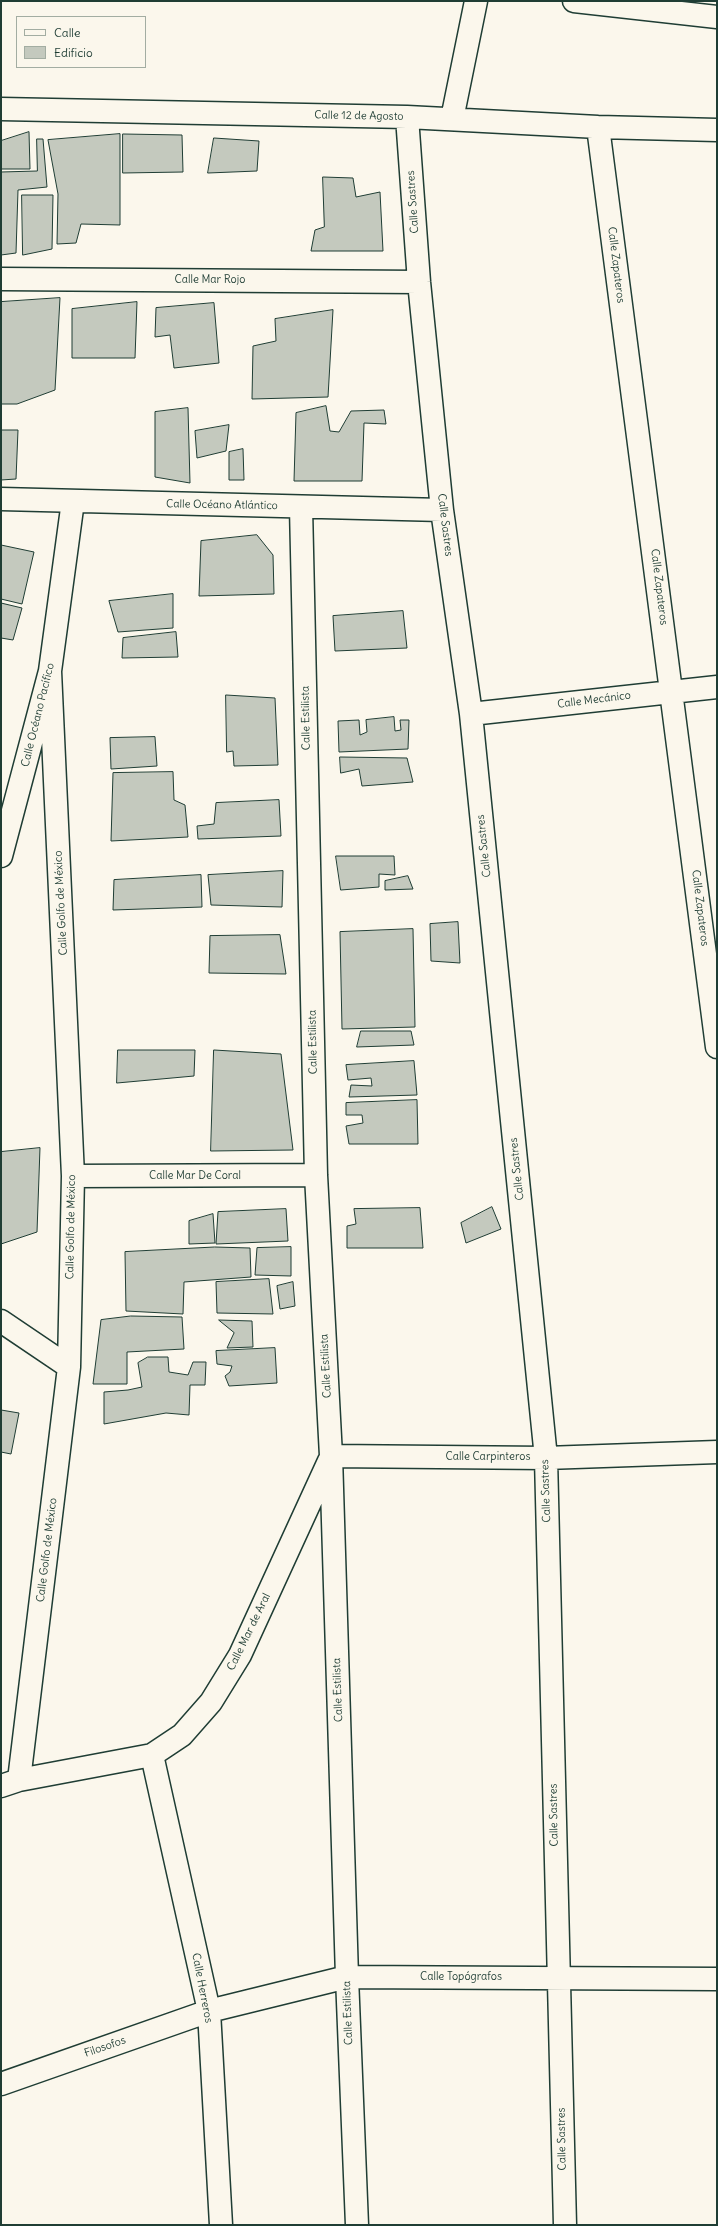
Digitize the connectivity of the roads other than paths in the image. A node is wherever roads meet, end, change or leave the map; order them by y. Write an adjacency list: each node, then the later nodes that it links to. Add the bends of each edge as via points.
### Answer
1 (476, 1): 7 (street)
2 (574, 1): 3 (street)
3 (614, 3): 4 (street)
4 (717, 17)
5 (1, 109): 6 (street, Calle 12 de Agosto)
6 (407, 117): 7 (street, Calle 12 de Agosto); 11 (street, Calle Sastres)
7 (452, 119): 8 (street, Calle 12 de Agosto)
8 (598, 126): 9 (street, Calle 12 de Agosto); 18 (street, Calle Zapateros)
9 (717, 130)
10 (1, 279): 11 (street, Calle Mar Rojo)
11 (419, 282): 15 (street, Calle Sastres)
12 (1, 499): 13 (street, Calle Océano Atlántico)
13 (73, 501): 14 (street, Calle Océano Atlántico); 16 (street, Calle Océano Pacífico)
14 (301, 507): 15 (street, Calle Océano Atlántico); 22 (street, Calle Estilista)
15 (442, 510): 19 (street, Calle Sastres)
16 (50, 671): 20 (street, Calle Océano Pacífico); 23 (street, Calle Golfo de México)
17 (717, 687): 18 (street, Calle Mecánico)
18 (672, 691): 19 (street, Calle Mecánico); 21 (street, Calle Zapateros)
19 (471, 714): 28 (street, Calle Sastres)
20 (1, 856)
21 (717, 1047)
22 (316, 1175): 23 (street, Calle Mar De Coral); 27 (street, Calle Estilista)
23 (73, 1176): 25 (street, Calle Golfo de México)
24 (1, 1321): 25 (street)
25 (69, 1367): 30 (street, Calle Golfo de México)
26 (717, 1452): 28 (street, Calle Carpinteros)
27 (331, 1456): 28 (street, Calle Carpinteros); 29 (street, Calle Mar de Aral, via 240,1655 211,1702 182,1736); 31 (street, Calle Estilista)
28 (546, 1458): 32 (street, Calle Sastres)
29 (152, 1755): 30 (street, Calle Mar de Aral); 34 (street, Calle Herreros)
30 (10, 1783)
31 (346, 1977): 32 (street, Calle Topógrafos); 34 (street, Calle Topógrafos); 37 (street, Calle Estilista)
32 (558, 1978): 33 (street, Calle Topógrafos); 38 (street, Calle Sastres)
33 (717, 1979)
34 (209, 2011): 35 (street, Filosofos); 36 (street, Calle Herreros)
35 (1, 2084)
36 (221, 2225)
37 (357, 2225)
38 (564, 2225)

